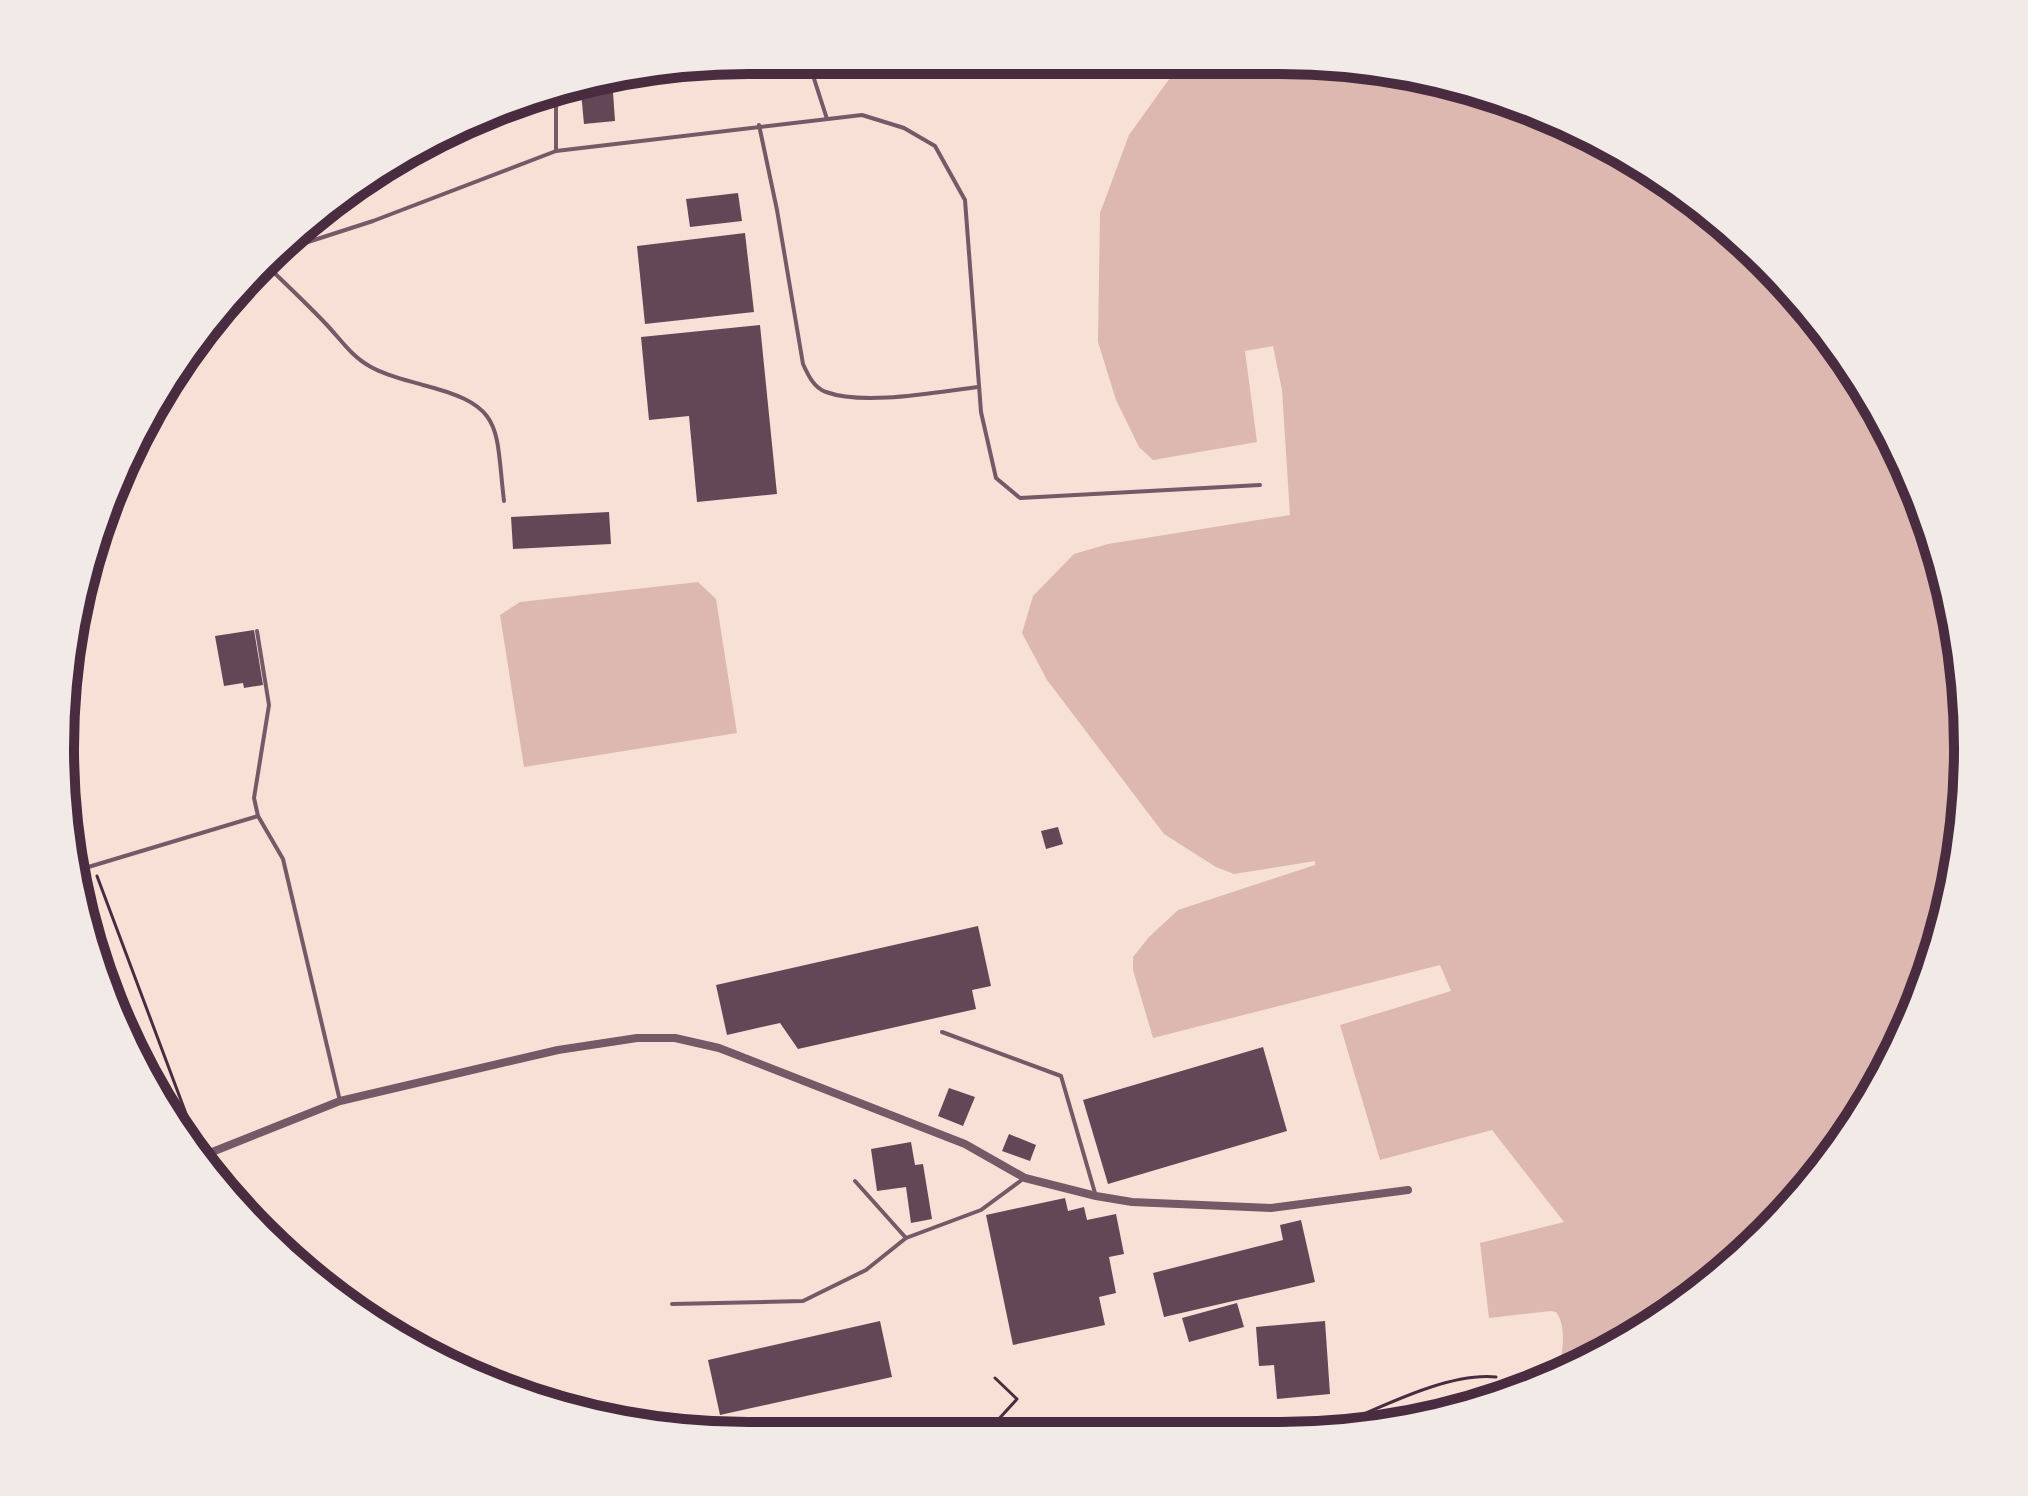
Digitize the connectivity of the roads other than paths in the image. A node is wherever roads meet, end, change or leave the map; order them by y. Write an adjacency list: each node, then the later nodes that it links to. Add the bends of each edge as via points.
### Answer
1 (813, 74): 3 (lane)
2 (556, 102): 5 (lane)
3 (827, 119): 4 (lane); 8 (lane, via 862,115 904,128 935,146 965,200)
4 (759, 125): 5 (lane); 8 (lane, via 810,379 826,392 873,399)
5 (556, 151): 6 (lane)
6 (300, 244)
7 (272, 270): 10 (lane, via 371,368 463,396 488,414)
8 (979, 387): 9 (lane, via 996,478 1020,498)
9 (1260, 485)
10 (504, 501)
11 (257, 631): 12 (lane, via 269,705 254,798)
12 (258, 816): 13 (lane); 15 (lane, via 283,859)
13 (85, 868)
14 (942, 1032): 20 (lane, via 1061,1076)
15 (340, 1101): 16 (street); 17 (street, via 558,1050 675,1038 719,1048 950,1138)
16 (209, 1153)
17 (1025, 1178): 20 (street); 21 (lane, via 981,1210)
18 (855, 1181): 21 (lane)
19 (1408, 1190): 20 (street, via 1271,1208)
20 (1096, 1196)
21 (906, 1238): 22 (lane, via 866,1270 803,1301)
22 (672, 1304)

